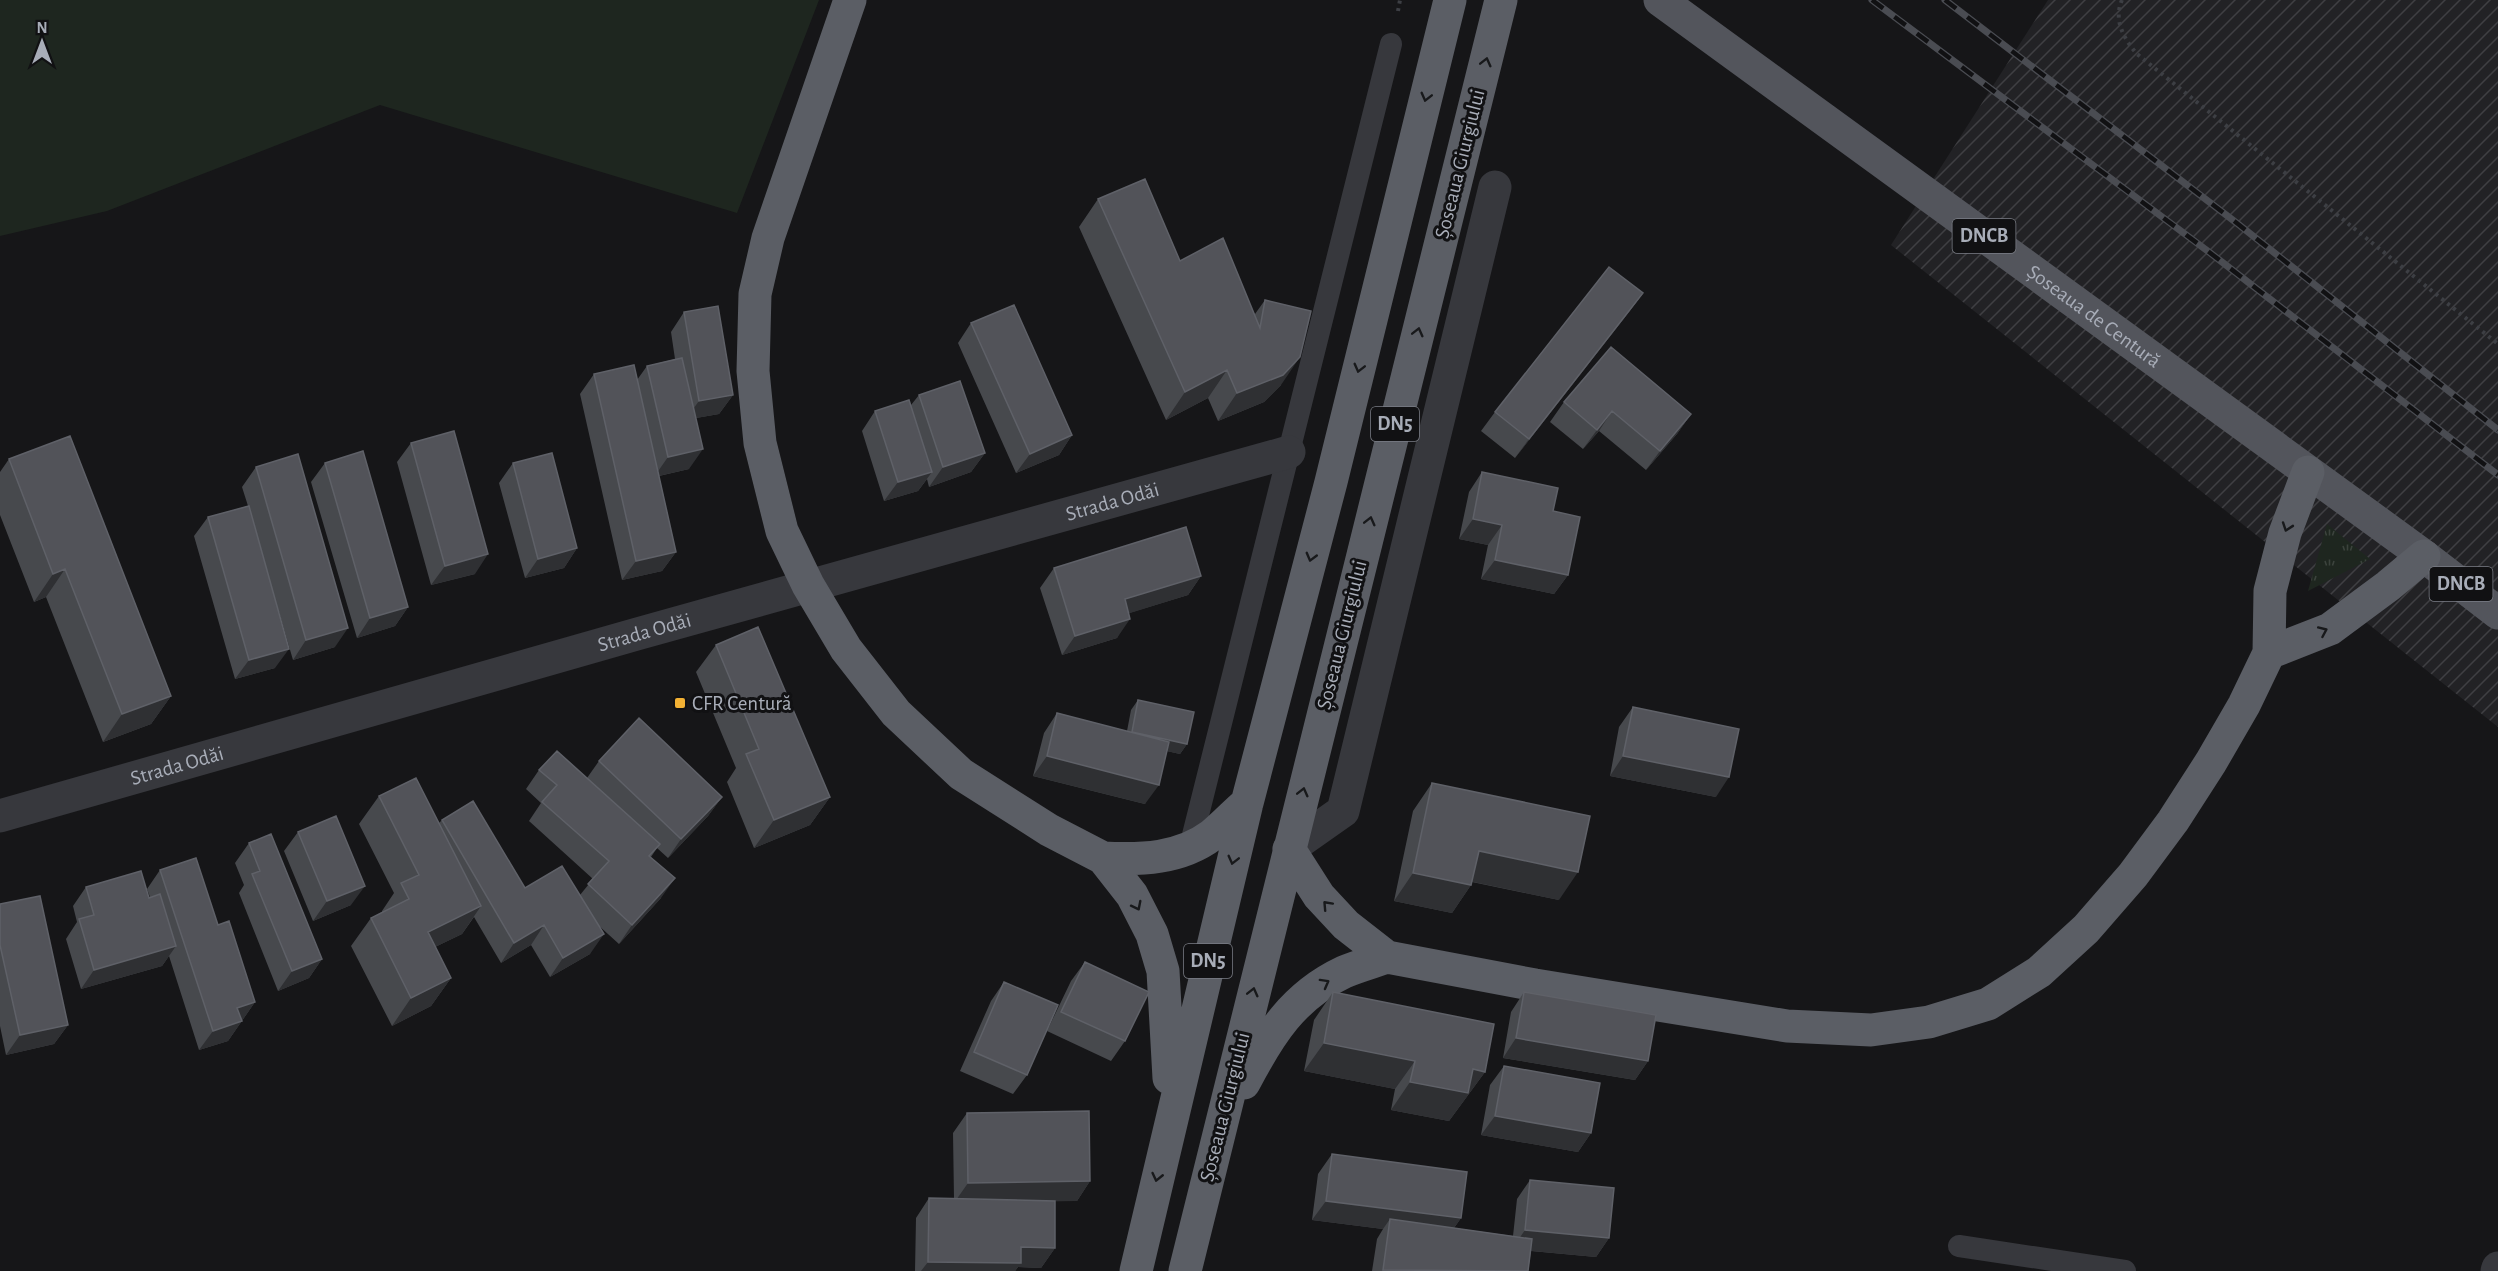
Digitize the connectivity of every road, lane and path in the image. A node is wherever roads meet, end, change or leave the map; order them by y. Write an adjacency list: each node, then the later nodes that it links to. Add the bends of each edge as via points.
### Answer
1 (850, 0): 12 (highway, via 768,238 755,294 753,371 760,443 782,531)
2 (1450, 0): 15 (highway, DN5, one-way to 15, via 1331,482)
3 (1501, 0): 18 (highway, Șoseaua Giurgiului / DN5, one-way to 3)
4 (1660, 0): 10 (main road, Șoseaua de Centură / DNCB)
5 (2122, 0): 8 (path, via 2122,36 2137,54)
6 (1391, 44): 9 (lane)
7 (1495, 187): 18 (street, via 1343,811)
8 (2498, 344)
9 (1289, 452): 12 (street, Strada Odăi); 17 (lane)
10 (2308, 472): 11 (main road, Șoseaua de Centură / DNCB); 14 (highway, one-way to 14, via 2285,533 2270,591)
11 (2424, 556): 13 (main road, Șoseaua de Centură / DNCB); 14 (highway, one-way to 11, via 2330,629)
12 (808, 585): 16 (street, Strada Odăi); 19 (highway, via 846,649 896,713 962,774 1049,830)
13 (2498, 613)
14 (2269, 653): 20 (highway, via 2211,762 2133,875 2086,929 2039,972 1988,1004 1929,1022 1871,1030 1787,1026)
15 (1246, 803): 17 (highway, via 1211,835); 21 (highway, DN5, one-way to 21)
16 (0, 816)
17 (1191, 847): 19 (highway, via 1171,855 1134,860)
18 (1289, 849): 20 (highway, one-way to 18, via 1346,925 1319,896); 22 (highway, Șoseaua Giurgiului / DN5, one-way to 18)
19 (1103, 858): 21 (highway, one-way to 21, via 1132,895 1152,934 1163,971)
20 (1388, 957): 22 (highway, one-way to 20, via 1281,1020 1316,988 1344,972)
21 (1170, 1120): 24 (highway, DN5, one-way to 24)
22 (1219, 1131): 25 (highway, Șoseaua Giurgiului / DN5)
23 (1959, 1246): 26 (lane)
24 (1136, 1271)
25 (1185, 1271)
26 (2125, 1271)

